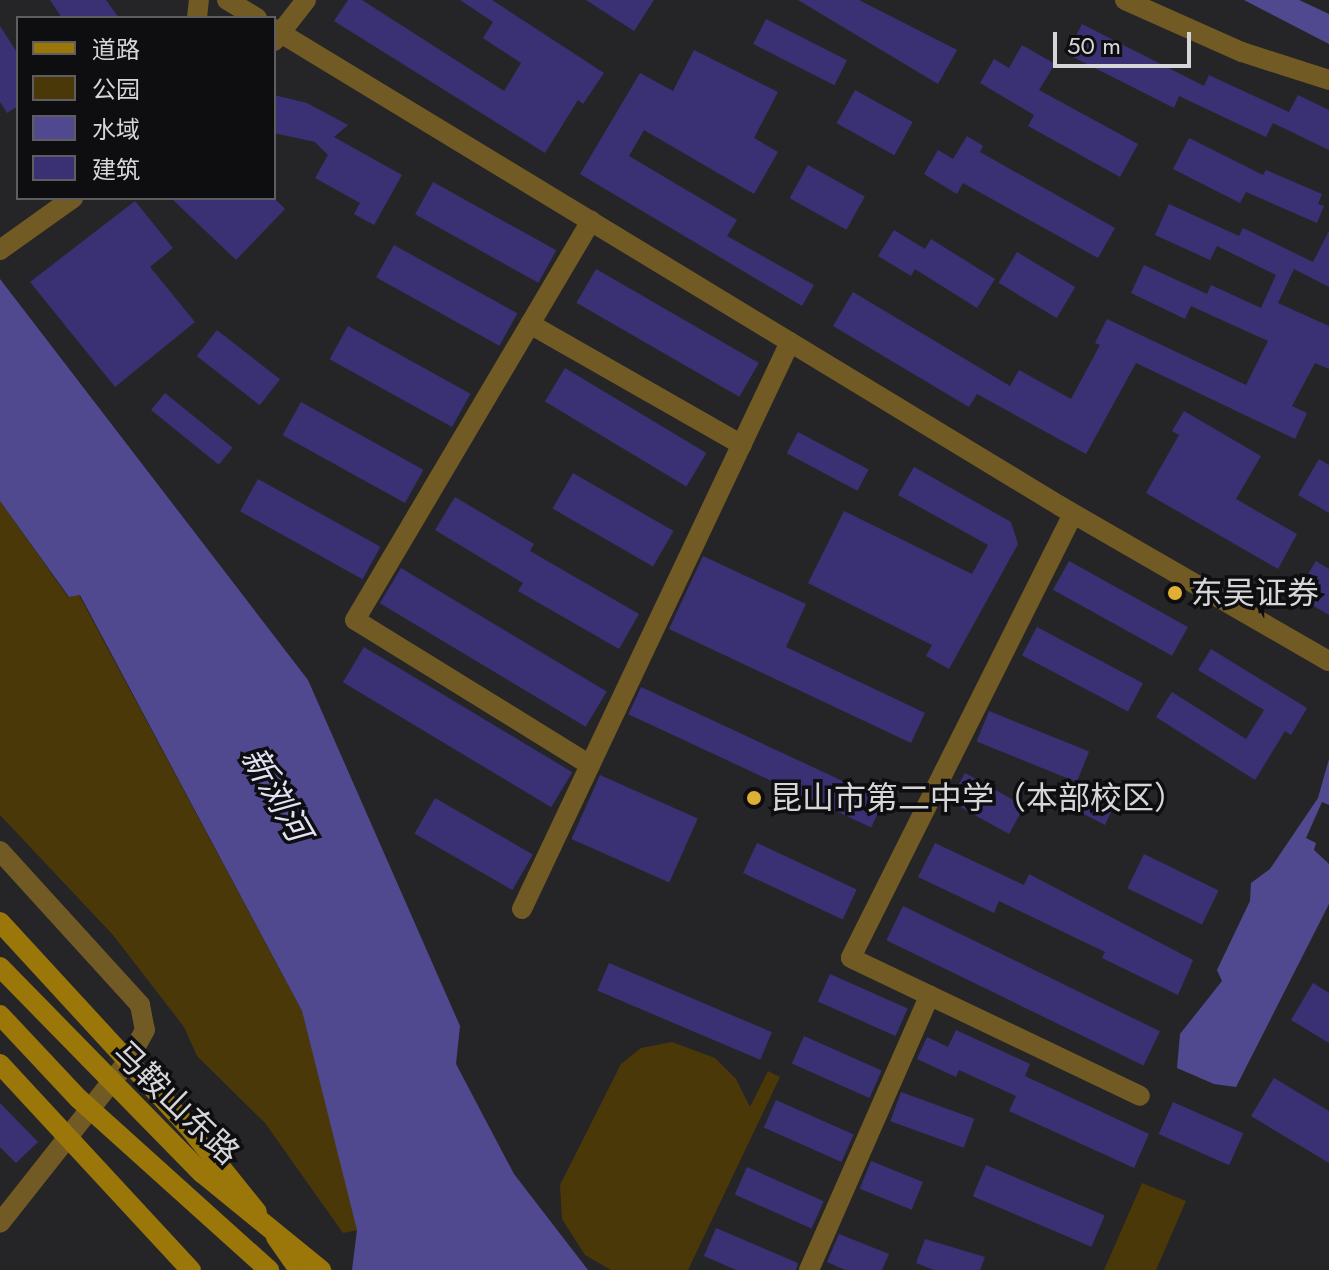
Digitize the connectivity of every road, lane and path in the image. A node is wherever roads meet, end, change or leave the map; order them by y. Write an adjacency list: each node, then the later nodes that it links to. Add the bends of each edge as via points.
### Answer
1 (227, 0): 4 (street)
2 (306, 0): 5 (street)
3 (1125, 0): 6 (street, via 1242,52)
4 (254, 16)
5 (277, 35): 8 (street)
6 (1329, 80)
7 (70, 200): 9 (street)
8 (591, 221): 10 (street); 11 (street)
9 (6, 247)
10 (530, 324): 12 (street); 15 (street, via 355,620)
11 (790, 342): 12 (street); 13 (street)
12 (742, 445): 15 (street)
13 (1073, 514): 14 (street); 20 (street, via 851,958)
14 (1329, 661)
15 (590, 765): 17 (street)
16 (0, 851): 22 (street, via 140,1005 145,1030)
17 (522, 909)
18 (0, 922): 22 (main road)
19 (0, 967): 30 (main road, 马鞍山东路, bridge, via 202,1173)
20 (930, 995): 24 (street); 31 (street)
21 (0, 1015): 28 (main road, 马鞍山东路, bridge, via 79,1099)
22 (128, 1061): 25 (street); 29 (main road, via 191,1130)
23 (0, 1064): 25 (main road)
24 (1140, 1096)
25 (68, 1141): 26 (street); 27 (main road)
26 (0, 1223)
27 (191, 1270)
28 (269, 1270)
29 (299, 1270)
30 (321, 1270)
31 (809, 1270)

